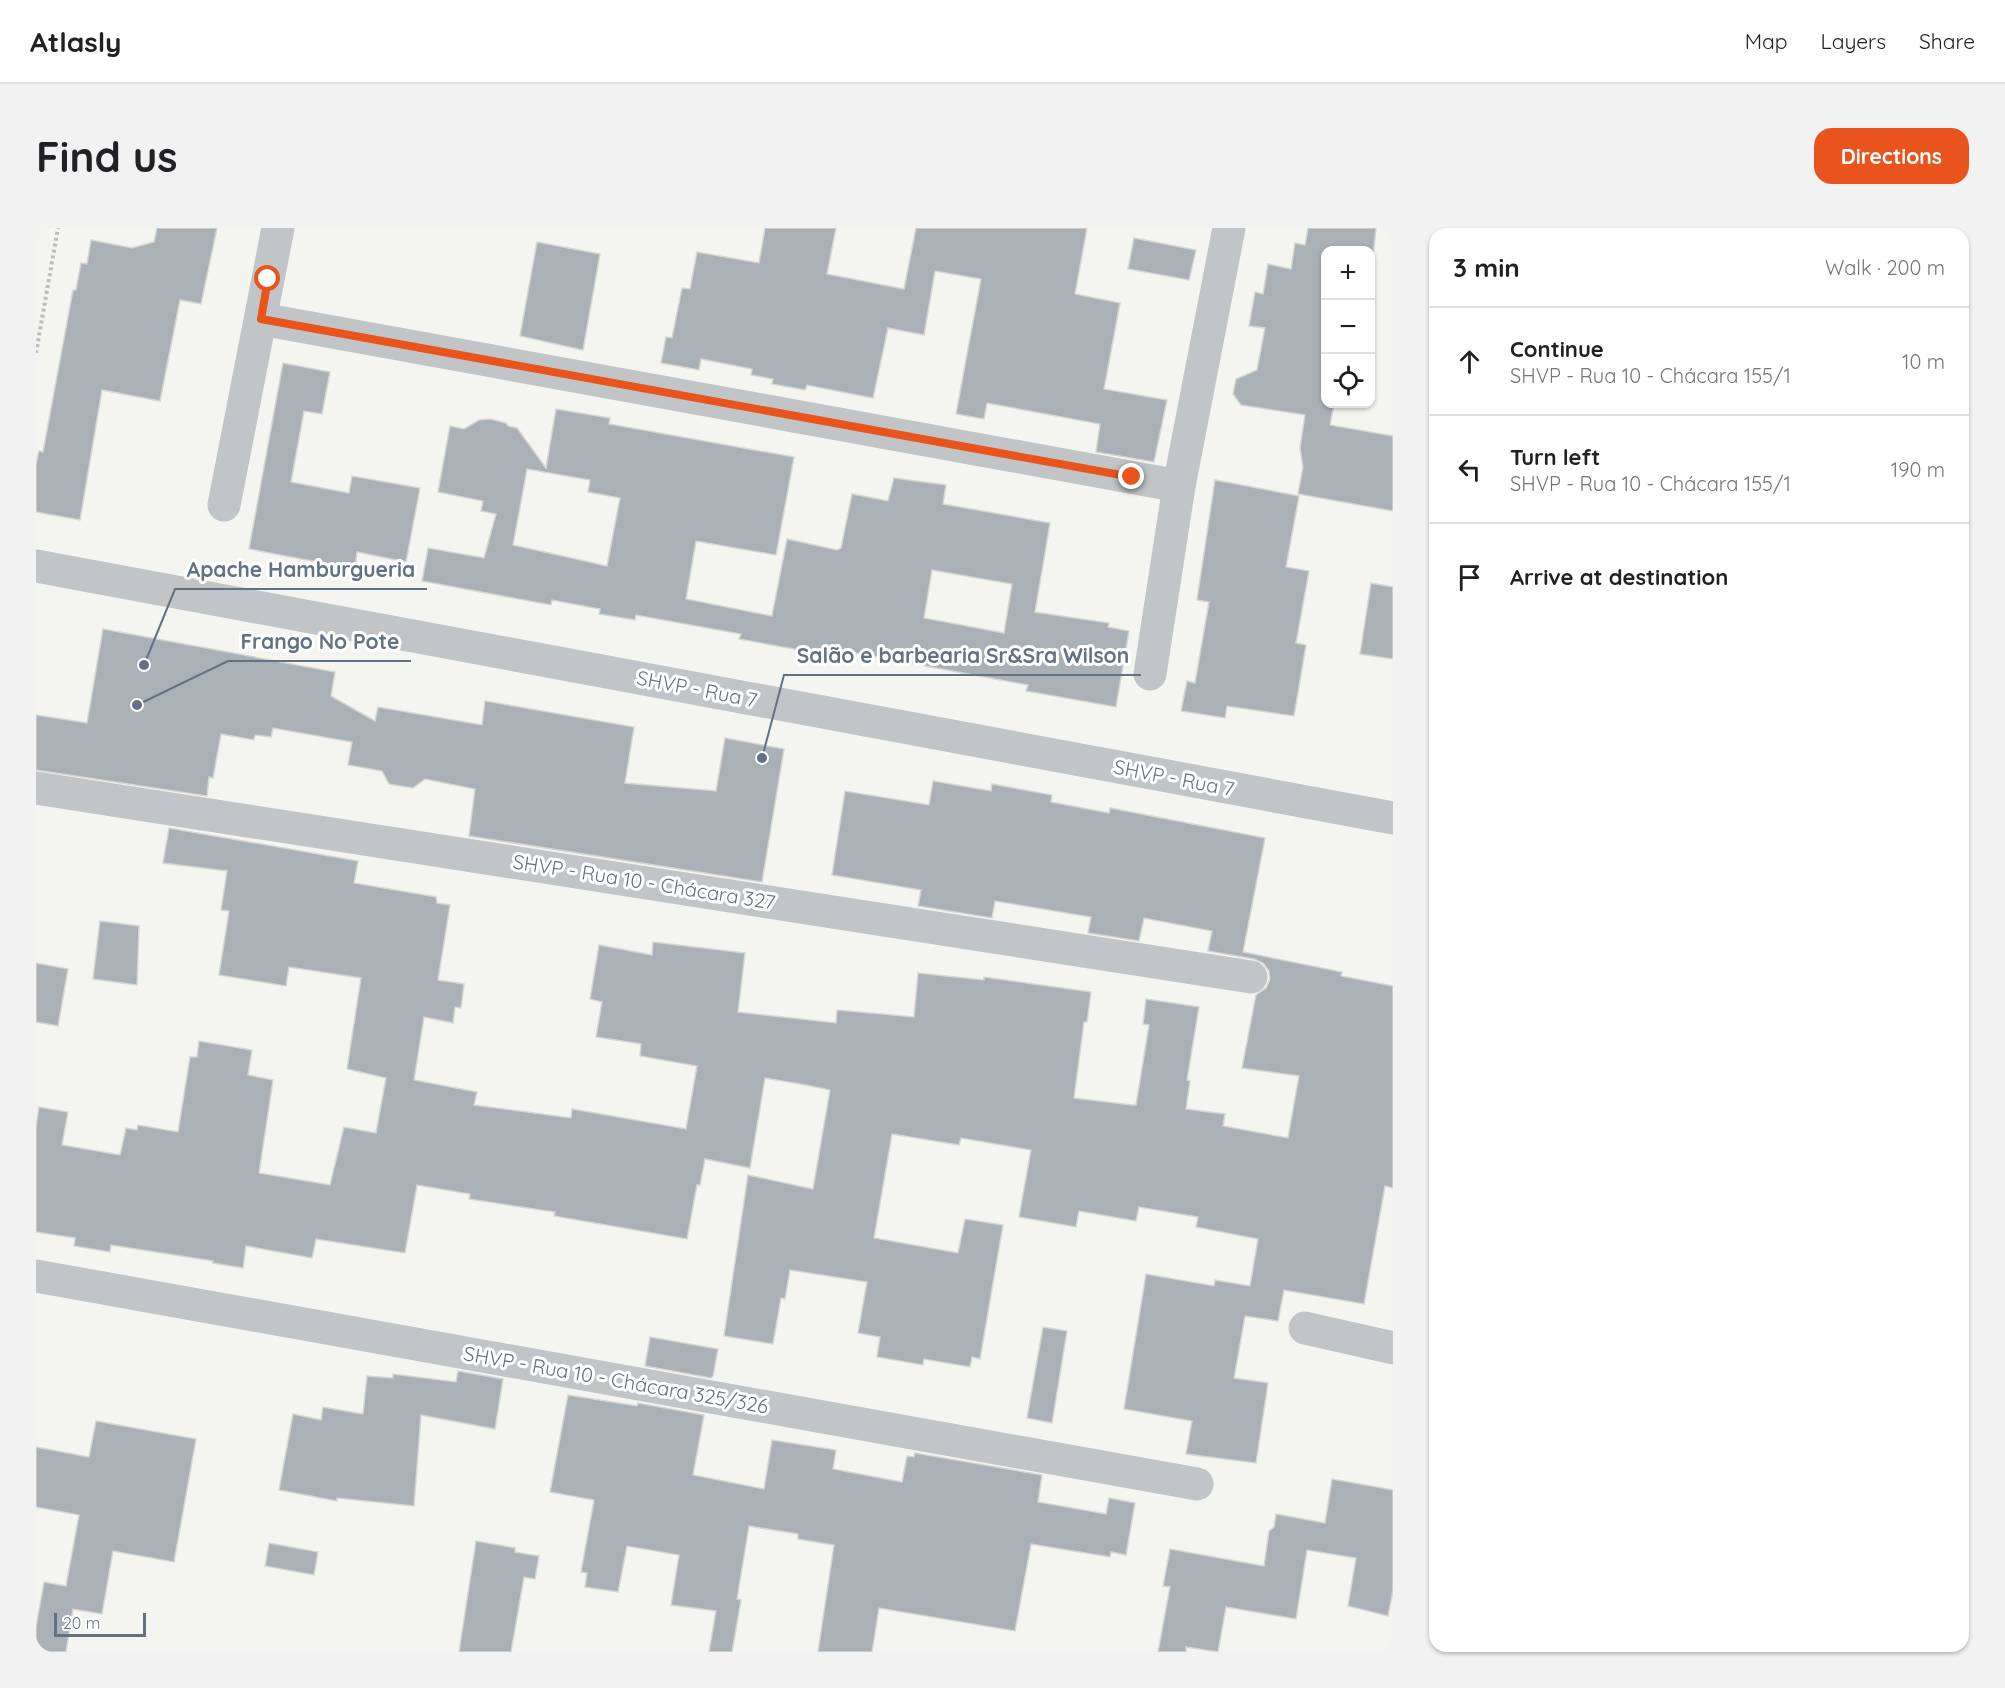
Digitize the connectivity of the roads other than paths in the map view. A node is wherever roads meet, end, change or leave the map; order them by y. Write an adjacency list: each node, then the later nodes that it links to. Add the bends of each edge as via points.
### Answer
1 (278, 228): 3 (street)
2 (1229, 228): 4 (street)
3 (261, 319): 4 (street); 5 (street)
4 (1179, 486): 7 (street)
5 (224, 505)
6 (36, 566): 9 (street, SHVP - Rua 7)
7 (1150, 674)
8 (36, 788): 10 (street, SHVP - Rua 10 - Chácara 327)
9 (1393, 818)
10 (1251, 977)
11 (36, 1276): 14 (street, SHVP - Rua 10 - Chácara 325/326)
12 (1305, 1328): 13 (street)
13 (1393, 1348)
14 (1197, 1484)

